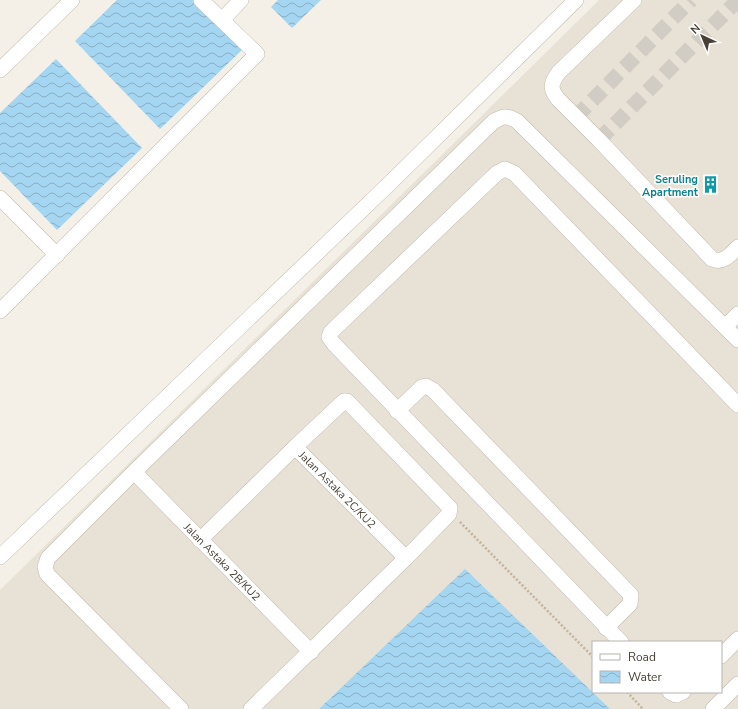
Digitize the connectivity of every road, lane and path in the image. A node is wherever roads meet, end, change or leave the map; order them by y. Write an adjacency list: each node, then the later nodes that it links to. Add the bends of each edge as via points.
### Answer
1 (72, 0): 7 (street)
2 (201, 0): 6 (street)
3 (241, 0): 6 (street)
4 (576, 0): 21 (street, via 390,183)
5 (634, 0): 9 (street, via 559,72 551,86 553,93 712,259 717,261 726,258)
6 (222, 20): 10 (street, via 257,54)
7 (0, 70)
8 (0, 198): 10 (street)
9 (738, 247)
10 (57, 255): 11 (street)
11 (0, 311)
12 (738, 314): 13 (street)
13 (725, 327): 14 (street); 18 (street, via 517,121 509,116 501,117)
14 (738, 340)
15 (738, 405): 16 (street, via 514,173 505,169 497,172 331,332 330,337 334,344)
16 (397, 411): 23 (street); 23 (street, via 422,387 426,386 433,390 631,595 630,604)
17 (295, 446): 19 (street, via 344,401 347,402 450,508); 20 (street, Jalan Astaka 2C/KU2); 22 (street, Jalan Astaka 2C/KU2)
18 (134, 472): 20 (street, Jalan Astaka 2B/KU2); 31 (street, via 48,558 45,570)
19 (450, 511): 22 (street); 28 (path)
20 (200, 540): 26 (street, Jalan Astaka 2B/KU2)
21 (0, 557)
22 (406, 558): 26 (street)
23 (606, 628): 25 (street)
24 (738, 639): 27 (street)
25 (620, 641)
26 (311, 652): 32 (street)
27 (722, 655)
28 (592, 656)
29 (738, 684): 34 (street)
30 (628, 693): 33 (path)
31 (181, 709)
32 (251, 709)
33 (643, 709)
34 (713, 709)

